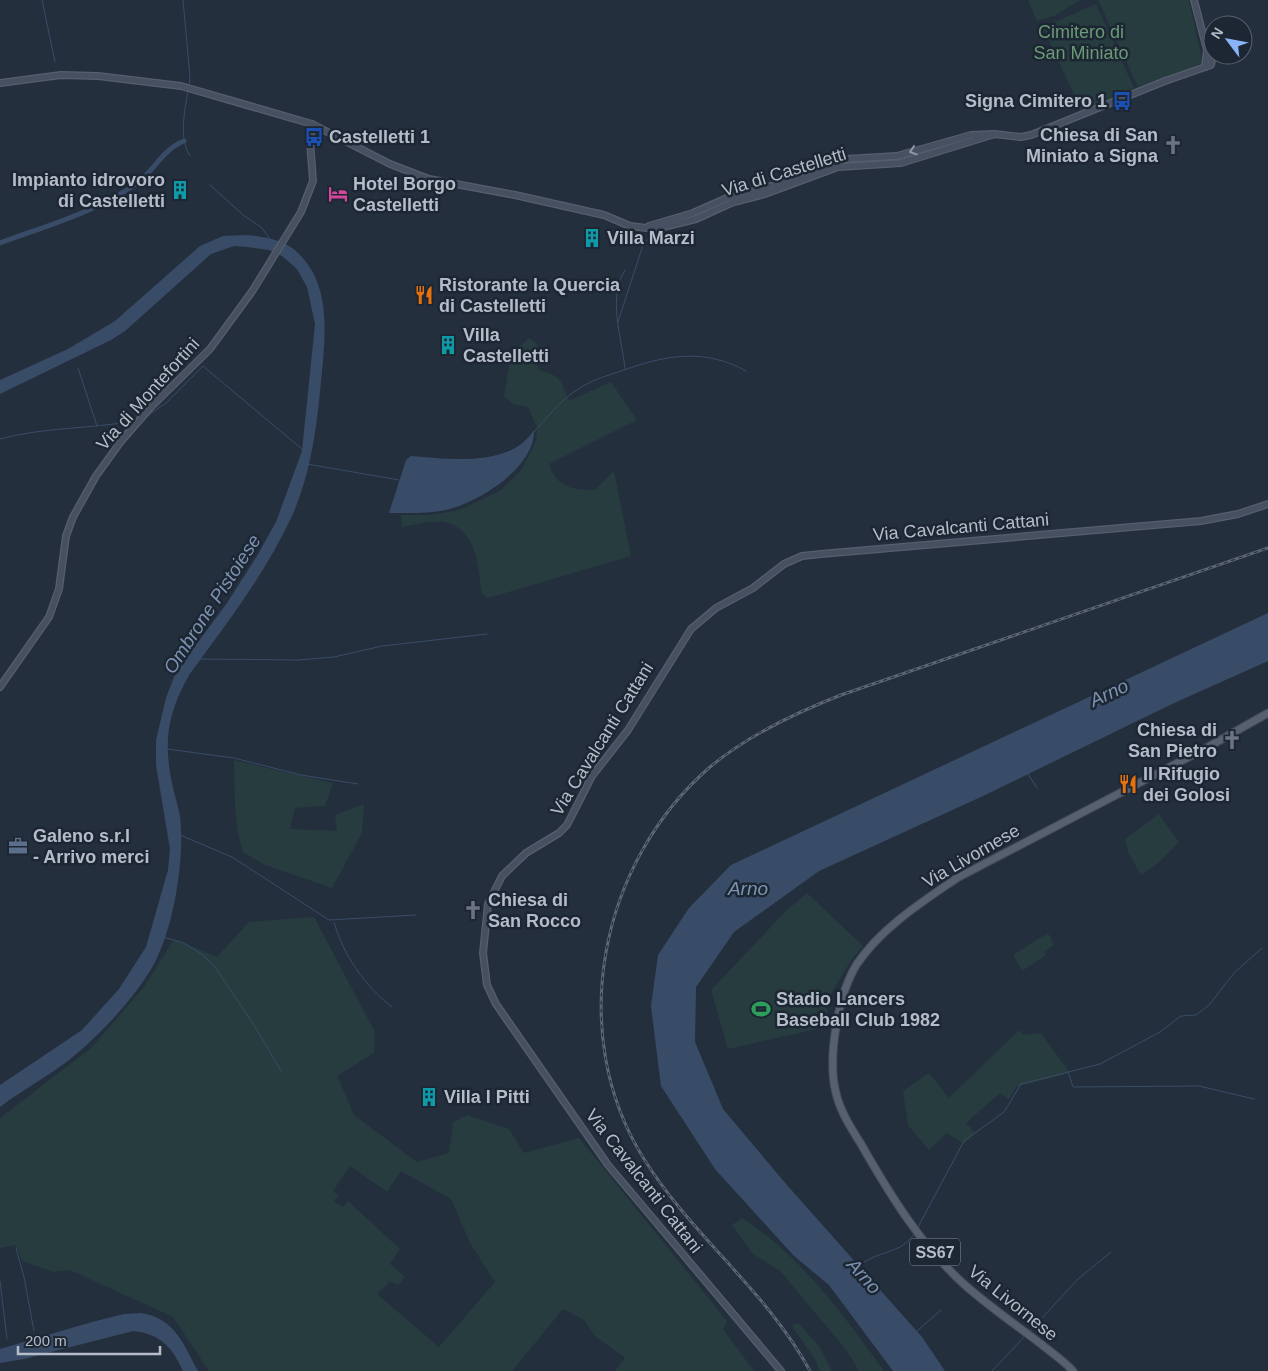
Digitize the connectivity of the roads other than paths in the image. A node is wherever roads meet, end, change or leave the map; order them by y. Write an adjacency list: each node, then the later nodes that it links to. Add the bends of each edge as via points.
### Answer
1 (1194, 0): 3 (street, Via di Castelletti, via 1208,66 1165,80 1031,135 995,134 901,163 838,167 696,219 659,228 642,228 579,210 429,179 390,164)
2 (0, 83): 3 (street, Via di Castelletti, via 61,74 181,86)
3 (312, 124): 5 (street, Via di Montefortini, via 313,181 305,204 273,258 210,350 150,408 96,476 66,536 58,589 49,617)
4 (1268, 504): 7 (street, Via Cavalcanti Cattani, via 1238,514 1201,520 802,556 784,564 753,588 708,613 690,629 628,730 592,776 567,825 513,864 495,888 488,904 483,953 487,985 496,1004 608,1165)
5 (0, 687)
6 (1268, 713): 8 (main road, Via Livornese / SS67, via 964,874 891,928 859,962 846,990 834,1050 833,1076 837,1099 850,1126 896,1202 955,1275)
7 (781, 1371)
8 (1073, 1371)

